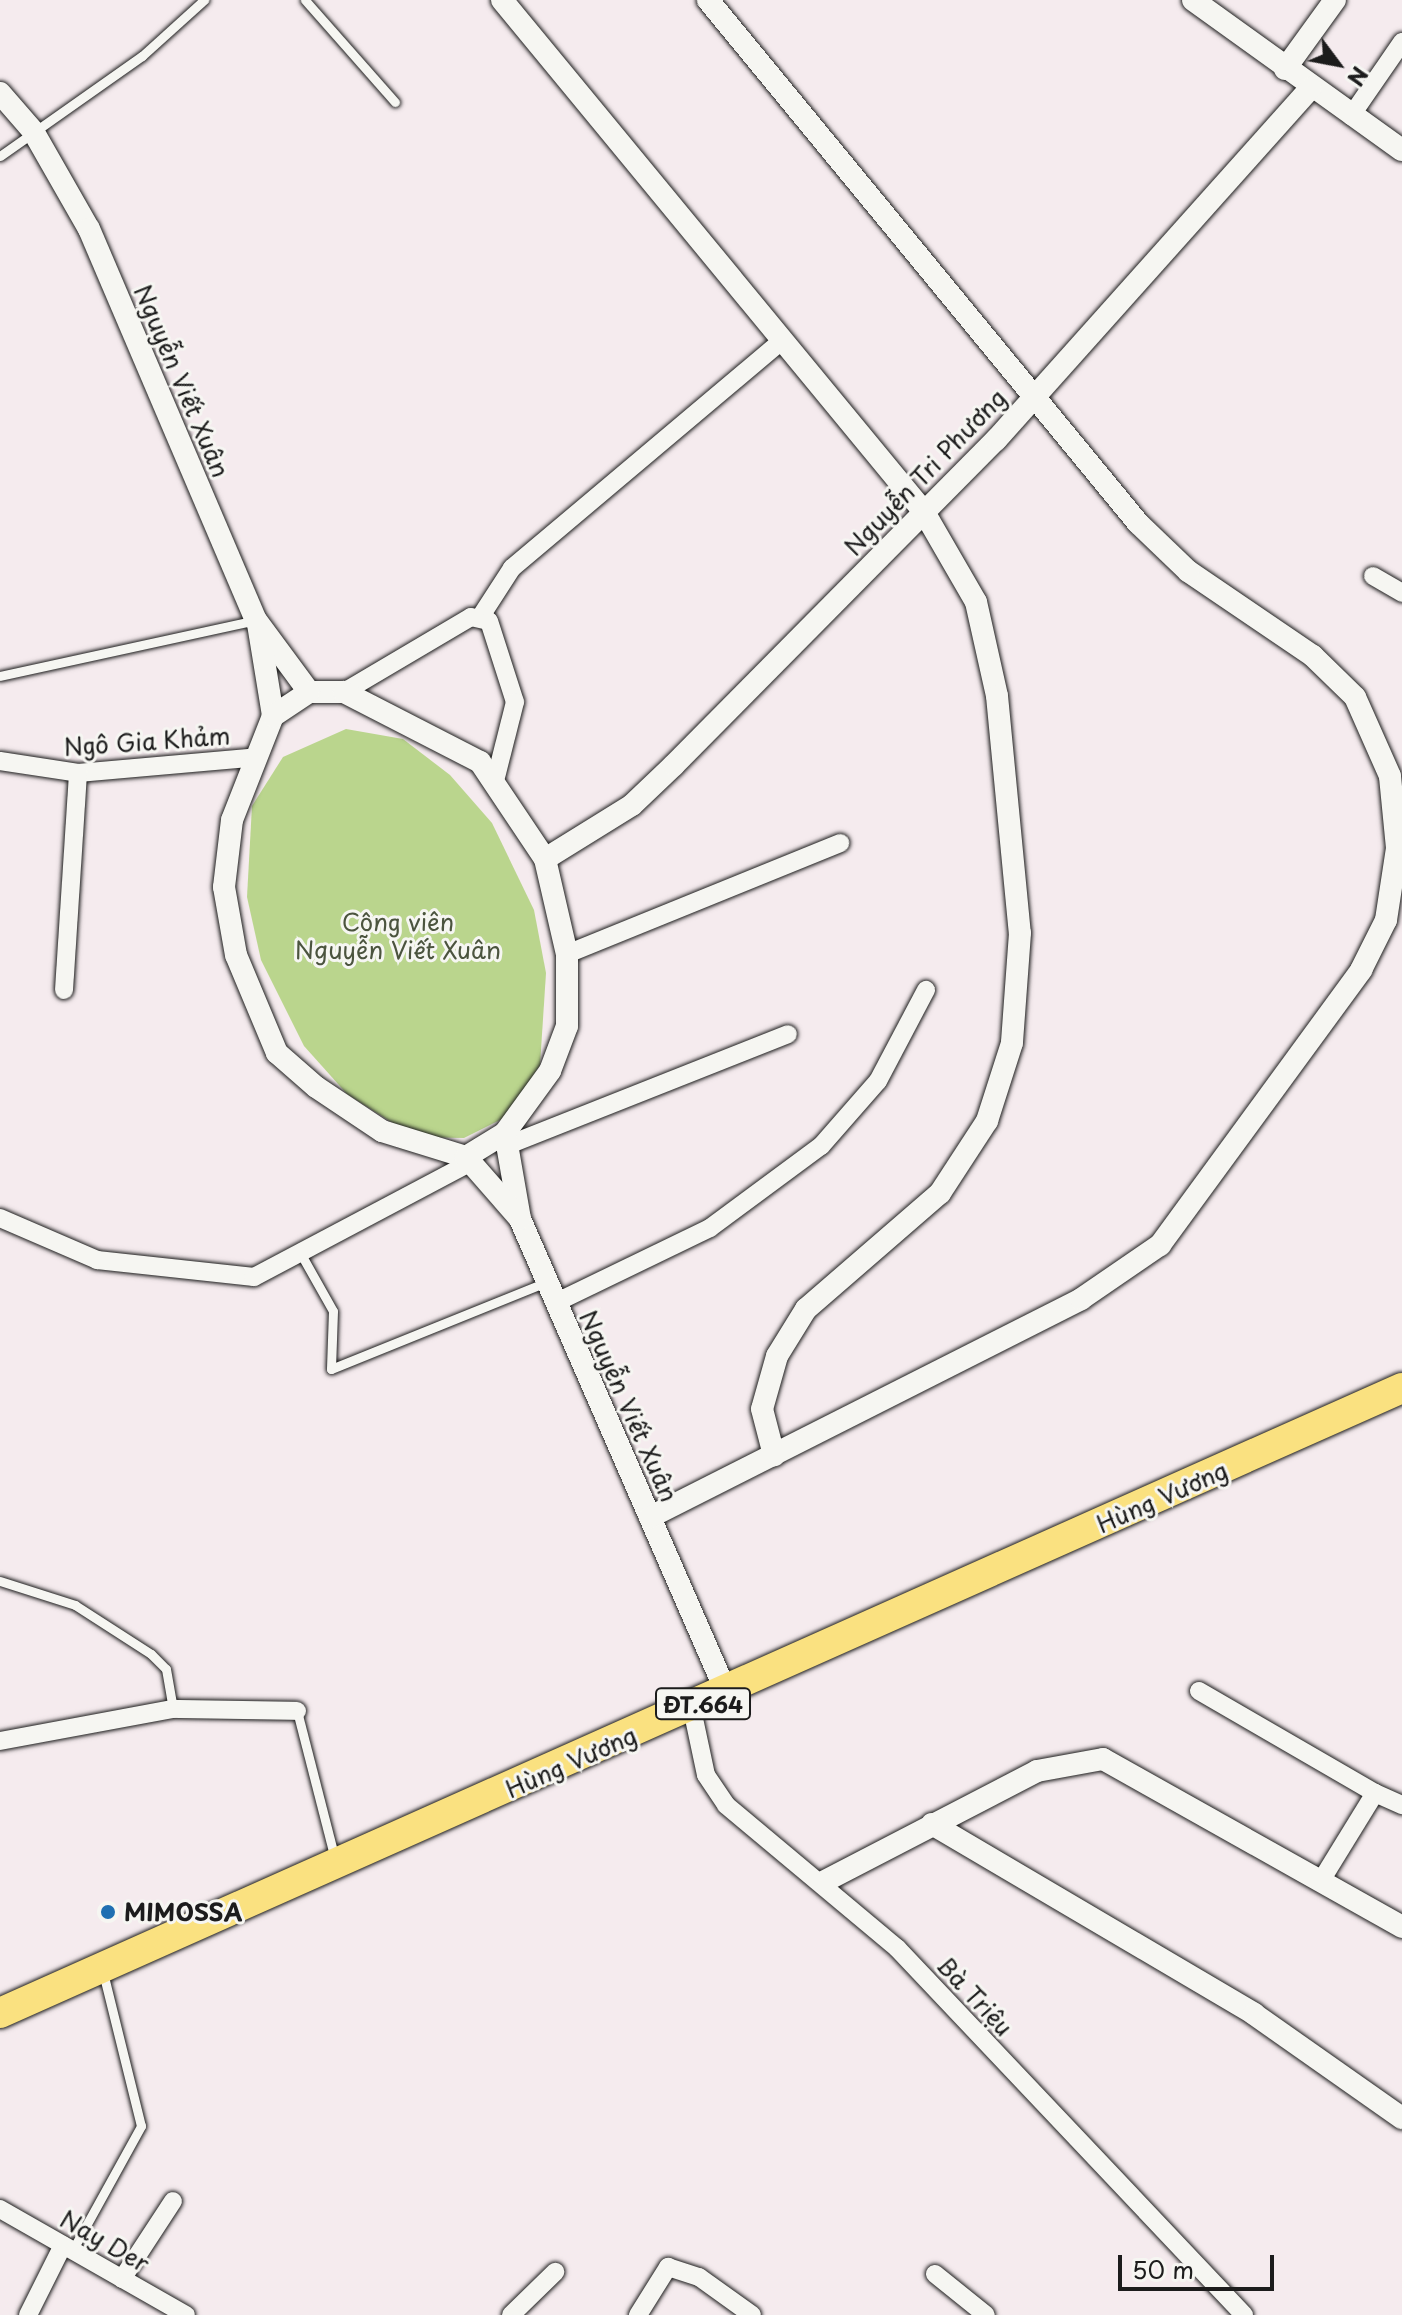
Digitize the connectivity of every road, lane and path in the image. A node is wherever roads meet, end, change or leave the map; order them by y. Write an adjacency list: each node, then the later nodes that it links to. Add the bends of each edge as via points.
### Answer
1 (204, 0): 13 (lane, via 142,56)
2 (305, 0): 11 (lane)
3 (502, 0): 16 (street)
4 (708, 0): 17 (street)
5 (1193, 0): 8 (street)
6 (1335, 0): 8 (street)
7 (1402, 42): 12 (street)
8 (1285, 69): 9 (street)
9 (1311, 88): 12 (street); 17 (street, Nguyễn Tri Phương)
10 (0, 93): 13 (street, Nguyễn Viết Xuân)
11 (395, 102)
12 (1351, 116): 14 (street)
13 (33, 131): 15 (lane); 22 (street, Nguyễn Viết Xuân, via 89,229)
14 (1402, 150)
15 (0, 156)
16 (783, 340): 18 (street); 21 (street, via 512,568)
17 (1036, 394): 18 (street, Nguyễn Tri Phương); 44 (street, via 1138,523 1188,571 1313,656 1355,697 1390,776 1397,848 1386,920 1361,970 1160,1245 1081,1299)
18 (924, 512): 32 (street, Nguyễn Tri Phương, via 651,788); 44 (street, via 976,602 997,696 1020,933 1012,1043 987,1121 940,1193 806,1309 777,1356 762,1409)
19 (1373, 576): 20 (street)
20 (1402, 593)
21 (481, 616): 25 (street); 30 (street, via 501,640 515,702)
22 (257, 622): 23 (lane); 24 (street, Nguyễn Viết Xuân); 26 (street)
23 (0, 676)
24 (309, 692): 25 (street); 26 (street)
25 (344, 692): 30 (street, via 445,741)
26 (273, 716): 27 (street)
27 (251, 758): 29 (street, Ngô Gia Khảm); 38 (street, via 232,820 224,887 236,955 277,1053 349,1114)
28 (0, 761): 29 (street, Ngô Gia Khảm)
29 (78, 773): 34 (street)
30 (496, 777): 32 (street)
31 (840, 843): 33 (street)
32 (545, 859): 33 (street)
33 (567, 954): 37 (street, via 567,1026 550,1071)
34 (64, 990)
35 (926, 990): 42 (street, via 878,1081 821,1146 710,1228)
36 (788, 1034): 37 (street)
37 (507, 1139): 38 (street); 40 (street, Nguyễn Viết Xuân)
38 (468, 1160): 40 (street); 41 (street)
39 (0, 1218): 41 (street, via 97,1260 183,1273 254,1277)
40 (520, 1219): 42 (street, Nguyễn Viết Xuân)
41 (302, 1256): 42 (lane, via 333,1311 331,1369)
42 (551, 1293): 45 (street, Nguyễn Viết Xuân)
43 (1402, 1388): 48 (main road, Hùng Vương / ĐT.664)
44 (774, 1455): 45 (street)
45 (650, 1517): 48 (street, Nguyễn Viết Xuân)
46 (0, 1581): 49 (lane, via 75,1605 151,1654 166,1669)
47 (1199, 1691): 53 (street)
48 (727, 1694): 50 (main road, Hùng Vương / ĐT.664)
49 (173, 1709): 51 (street); 52 (street)
50 (692, 1709): 56 (main road, Hùng Vương / ĐT.664); 58 (street, Bà Triệu, via 706,1775 726,1805)
51 (297, 1711): 56 (lane)
52 (0, 1741)
53 (1375, 1793): 54 (street); 57 (street)
54 (1402, 1805)
55 (932, 1824): 57 (street, via 1037,1771 1103,1759); 58 (street); 62 (street, via 1254,2014)
56 (337, 1864): 60 (main road, Hùng Vương / ĐT.664)
57 (1322, 1879): 59 (street)
58 (825, 1881): 75 (street, Bà Triệu)
59 (1402, 1927)
60 (102, 1966): 61 (main road, Hùng Vương / ĐT.664); 65 (lane, via 141,2126)
61 (0, 2013)
62 (1402, 2118)
63 (173, 2201): 68 (street)
64 (0, 2209): 65 (street, Nay Der)
65 (68, 2248): 68 (street, Nay Der); 69 (street)
66 (555, 2272): 71 (street)
67 (935, 2274): 74 (street)
68 (122, 2279): 70 (street, Nay Der)
69 (28, 2315)
70 (186, 2315)
71 (511, 2315)
72 (638, 2315): 73 (street, via 668,2267 699,2277)
73 (752, 2315)
74 (986, 2315)
75 (1244, 2315)

